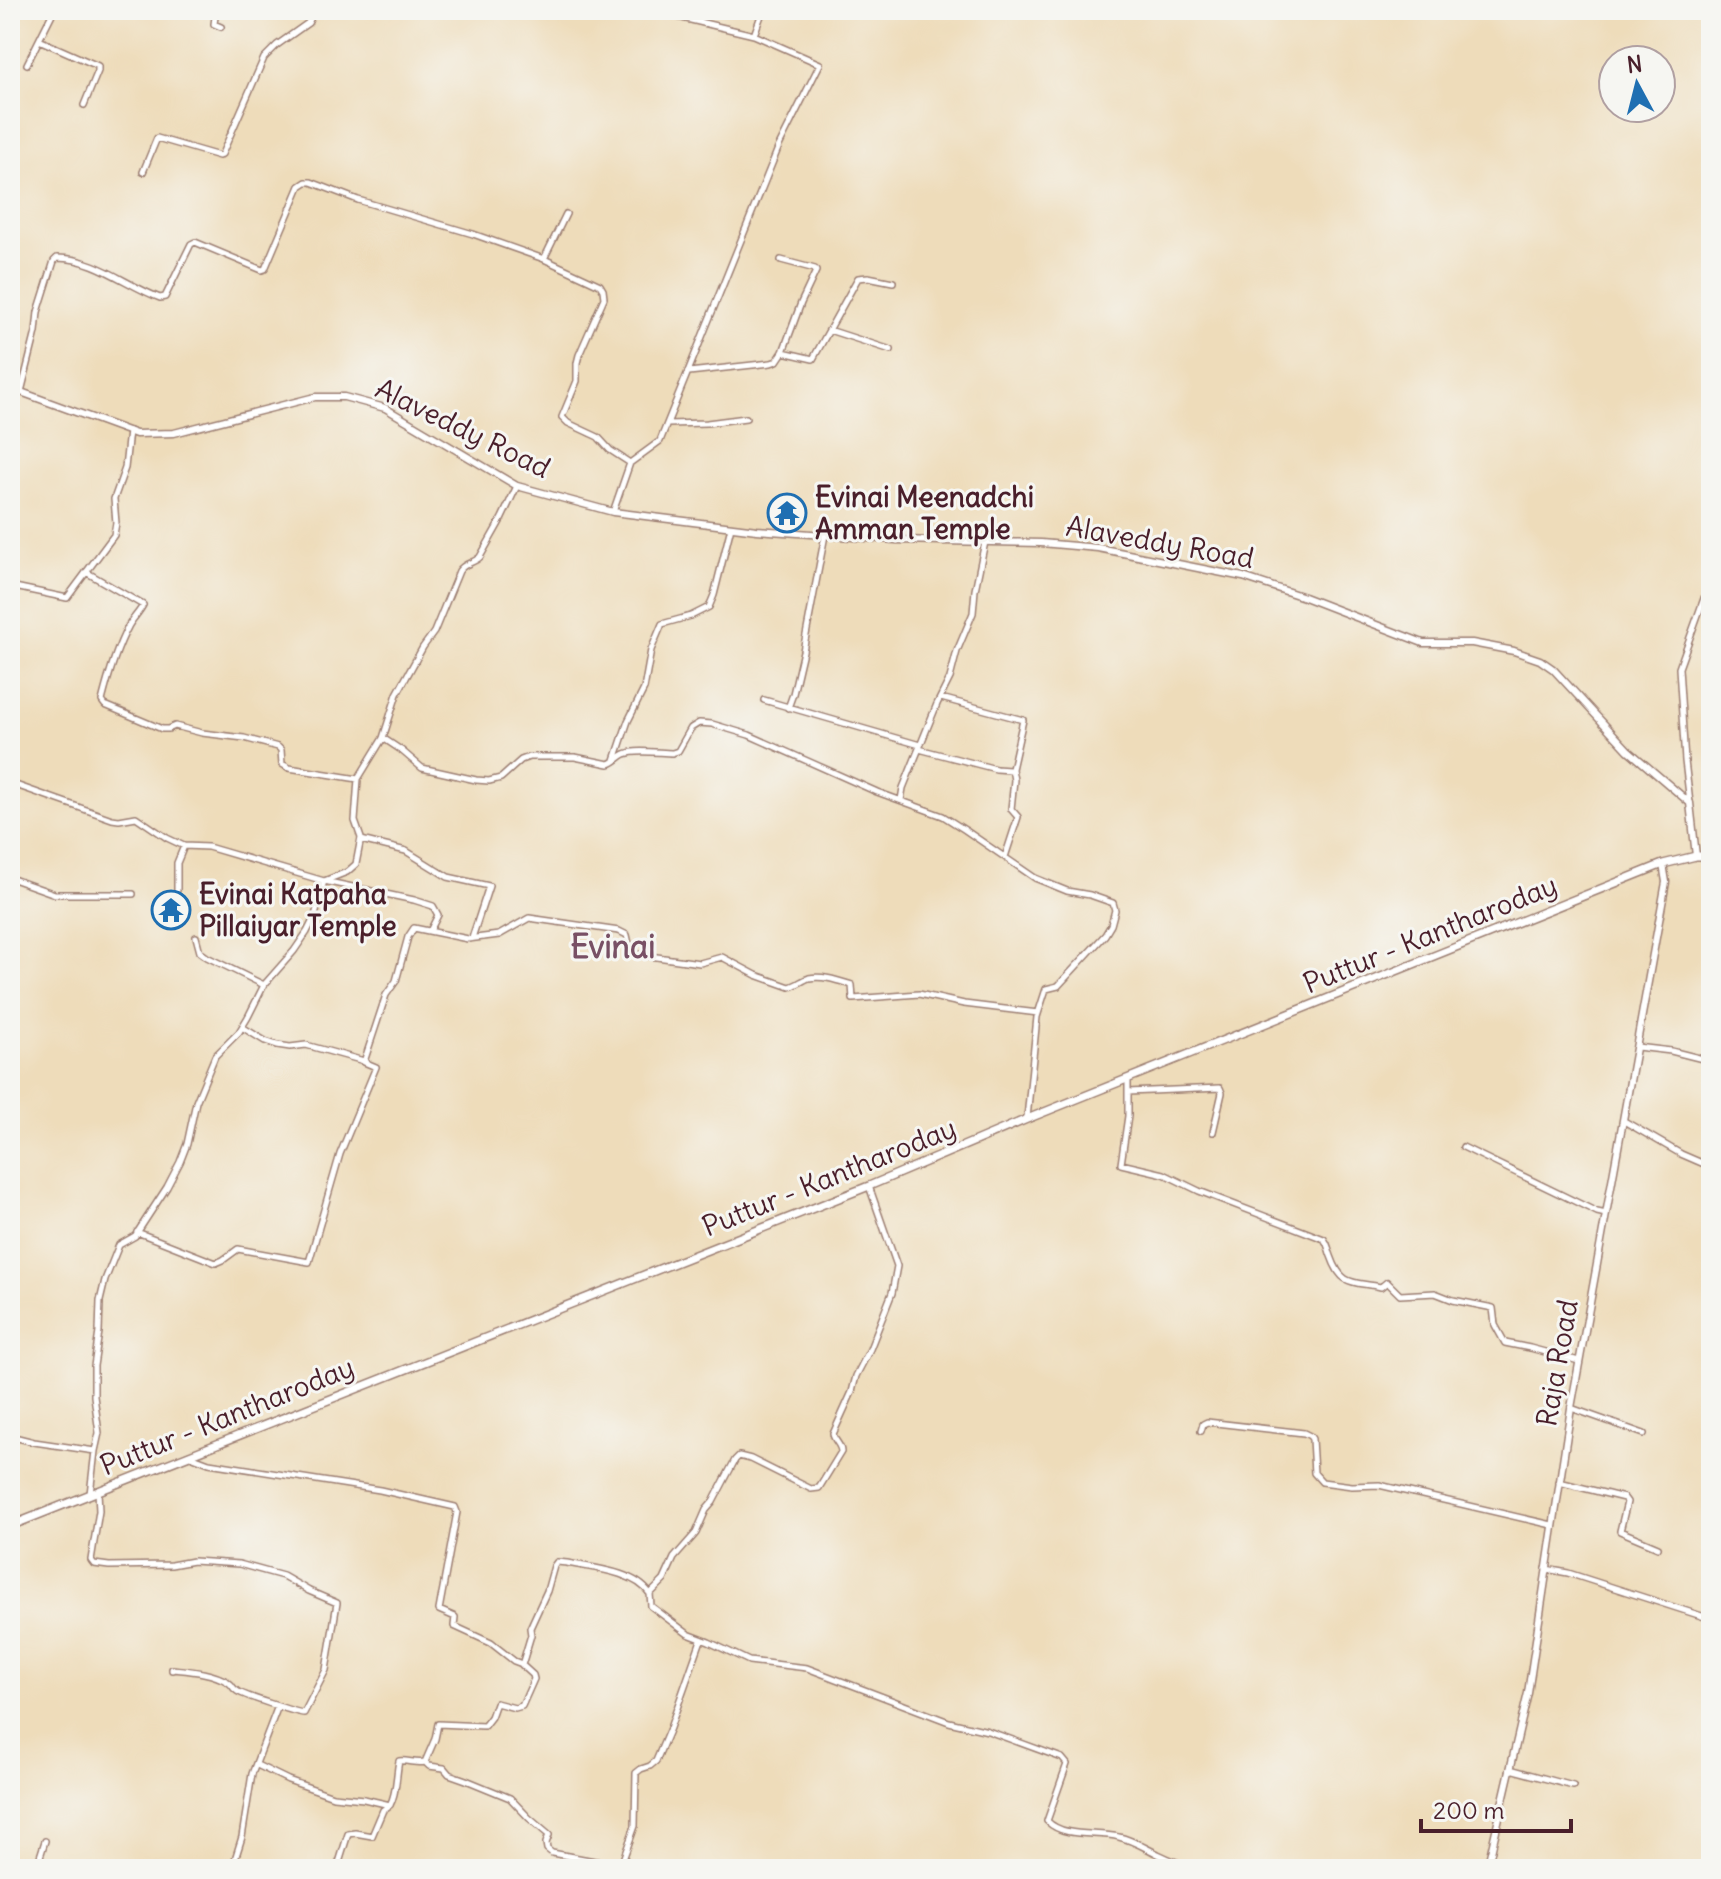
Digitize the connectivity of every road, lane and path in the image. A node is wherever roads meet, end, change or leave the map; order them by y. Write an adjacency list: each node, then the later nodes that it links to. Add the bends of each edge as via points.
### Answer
1 (54, 10): 8 (street)
2 (216, 10): 6 (street, via 214,24)
3 (315, 10): 11 (street, via 308,23 264,58 222,154 157,138)
4 (675, 10): 7 (street, via 674,16)
5 (763, 10): 7 (street)
6 (221, 27)
7 (754, 35): 19 (street, via 820,64 779,146)
8 (39, 40): 9 (street); 10 (street, via 98,66)
9 (27, 64)
10 (84, 105)
11 (143, 172)
12 (566, 214): 13 (street)
13 (544, 259): 21 (street, via 306,182 262,270 192,242 160,298 111,272 57,258 38,312); 25 (street, via 600,285 604,298 579,355 577,381 562,417)
14 (781, 260): 18 (street, via 816,271)
15 (893, 282): 16 (street, via 858,278)
16 (829, 330): 17 (street); 18 (street, via 813,359)
17 (891, 350)
18 (783, 352): 19 (street, via 771,363)
19 (689, 372): 23 (street)
20 (10, 388): 21 (street, Alaveddy Road)
21 (21, 392): 24 (street, Alaveddy Road)
22 (746, 418): 23 (street)
23 (667, 424): 25 (street, via 660,441)
24 (129, 431): 26 (street, Alaveddy Road, via 174,433 315,397 344,397 385,408); 32 (street, via 125,468 114,499 114,535)
25 (630, 463): 27 (street)
26 (517, 486): 27 (street, Alaveddy Road); 37 (street, via 480,557 462,565 434,632 397,694)
27 (613, 512): 28 (street, Alaveddy Road)
28 (731, 527): 29 (street, Alaveddy Road); 39 (street, via 709,607 662,624 644,689)
29 (825, 535): 31 (street, Alaveddy Road); 36 (street)
30 (1711, 539): 44 (street, via 1707,590 1679,668)
31 (985, 542): 34 (street, via 973,613); 44 (street, Alaveddy Road, via 1098,548 1243,577 1423,643 1472,643 1540,660 1628,750)
32 (86, 572): 33 (street, via 67,598); 41 (street, via 143,605 117,654 105,705 162,729 175,726 278,747 282,764 289,768)
33 (10, 586)
34 (941, 698): 38 (street); 49 (street, via 1023,720 1012,769 1011,809 1018,817)
35 (764, 700): 36 (street)
36 (788, 708): 38 (street)
37 (383, 738): 39 (street, via 422,768 476,780 501,778 529,757); 41 (street)
38 (920, 747): 40 (street); 43 (street)
39 (614, 763): 43 (street, via 631,752 678,751 691,728 712,724)
40 (1010, 770)
41 (358, 779): 45 (street, via 355,821)
42 (10, 783): 46 (street, via 112,819 136,817)
43 (901, 800): 49 (street, via 943,816)
44 (1690, 803): 47 (street)
45 (361, 840): 52 (street, via 353,868); 57 (street, via 406,851 448,877 489,886)
46 (184, 846): 52 (street, via 208,847); 53 (street, via 177,863)
47 (1696, 856): 48 (main road, Puttur - Kantharoday); 50 (main road, Puttur - Kantharoday)
48 (1711, 856)
49 (1005, 857): 59 (street, via 1035,878 1113,903 1115,910 1105,935 1058,986 1046,989)
50 (1663, 864): 61 (street, Raja Road, via 1666,882); 64 (main road, Puttur - Kantharoday)
51 (10, 878): 54 (street, via 55,894)
52 (324, 881): 55 (street, via 433,906 438,915); 58 (street, via 307,932)
53 (177, 890)
54 (133, 894)
55 (430, 931): 57 (street); 62 (street, via 414,928 408,937)
56 (196, 937): 58 (street, via 207,957)
57 (472, 938): 59 (street, via 499,935 529,918 619,931 627,935 635,954 700,963 722,957 790,987 808,978 826,978 852,985 853,999 919,994)
58 (264, 985): 60 (street)
59 (1038, 1013): 66 (street)
60 (242, 1027): 62 (street, via 277,1045 306,1045); 73 (street, via 215,1056 180,1162)
61 (1637, 1047): 63 (street); 67 (street, Raja Road)
62 (364, 1061): 73 (street, via 376,1067 340,1154 309,1262 238,1249 216,1263)
63 (1711, 1061)
64 (1128, 1079): 65 (street); 66 (main road, Puttur - Kantharoday)
65 (1128, 1092): 68 (street, via 1220,1088); 74 (street, via 1121,1164 1164,1174 1324,1239 1342,1277 1350,1282 1381,1287 1387,1282 1400,1295 1435,1293 1493,1308 1505,1343)
66 (1027, 1119): 71 (main road, Puttur - Kantharoday)
67 (1624, 1121): 70 (street); 72 (street, Raja Road)
68 (1213, 1132)
69 (1463, 1147): 72 (street)
70 (1711, 1167)
71 (869, 1186): 80 (main road, Puttur - Kantharoday); 87 (street, via 897,1266 892,1293 833,1434 841,1452 819,1488 811,1489 739,1456 696,1533)
72 (1606, 1214): 74 (street, Raja Road)
73 (137, 1232): 79 (street, via 119,1245 100,1301)
74 (1579, 1361): 75 (street, Raja Road)
75 (1571, 1408): 77 (street); 81 (street, Raja Road)
76 (1201, 1431): 83 (street, via 1207,1422 1304,1433 1312,1439 1314,1473 1322,1482 1379,1485)
77 (1644, 1434)
78 (10, 1436): 79 (street)
79 (95, 1451): 82 (street)
80 (188, 1455): 82 (main road, Puttur - Kantharoday); 90 (street, via 455,1507 439,1610 455,1617 454,1626)
81 (1559, 1482): 83 (street, Raja Road); 85 (street, via 1624,1498 1620,1531)
82 (94, 1492): 84 (main road, Puttur - Kantharoday); 92 (street, via 99,1511 94,1564 239,1564 283,1576 337,1603 326,1670 309,1706 297,1713)
83 (1552, 1525): 86 (street, Raja Road)
84 (10, 1526)
85 (1658, 1547)
86 (1546, 1569): 88 (street); 95 (street, Raja Road, via 1528,1693)
87 (650, 1594): 89 (street, via 651,1606); 90 (street, via 626,1576 557,1562 530,1628)
88 (1711, 1619)
89 (701, 1640): 99 (street, via 656,1761 636,1773 635,1826); 103 (street, via 749,1661 807,1668 1062,1758 1067,1764 1047,1821 1052,1827 1116,1836)
90 (522, 1664): 93 (street, via 534,1679 522,1706 496,1703 484,1726 438,1724)
91 (172, 1670): 92 (street, via 200,1672 230,1683 244,1695)
92 (278, 1705): 94 (street)
93 (425, 1762): 97 (street, via 399,1761); 99 (street, via 510,1798 547,1832 552,1853)
94 (257, 1765): 97 (street, via 333,1796); 101 (street)
95 (1510, 1769): 96 (street); 104 (street, Raja Road)
96 (1573, 1786)
97 (390, 1805): 102 (street, via 372,1836 348,1834)
98 (45, 1841): 100 (street)
99 (620, 1868)
100 (36, 1869)
101 (232, 1869)
102 (337, 1869)
103 (1193, 1869)
104 (1487, 1869)

